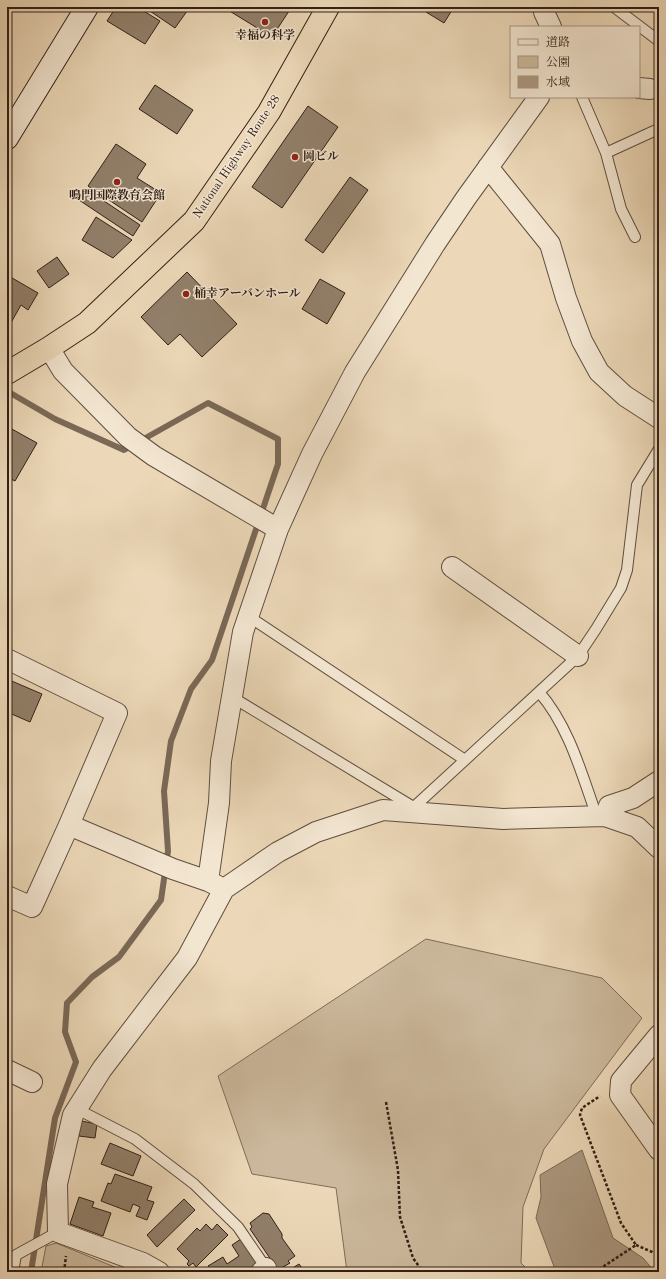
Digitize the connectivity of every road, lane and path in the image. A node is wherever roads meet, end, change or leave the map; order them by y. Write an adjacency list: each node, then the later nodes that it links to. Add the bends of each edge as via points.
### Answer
1 (87, 7): 12 (street)
2 (328, 7): 16 (highway, National Highway Route 28, via 269,112 194,221 87,323)
3 (545, 7): 5 (street, via 544,12)
4 (614, 7): 6 (lane)
5 (550, 26)
6 (639, 26)
7 (640, 27): 8 (lane)
8 (659, 41)
9 (538, 98): 14 (street)
10 (582, 98): 13 (lane)
11 (659, 130): 13 (lane)
12 (7, 138)
13 (606, 153): 15 (lane, via 621,209)
14 (488, 167): 18 (street, via 550,244 582,342 599,372 625,396); 20 (street, via 354,372 312,454)
15 (635, 237)
16 (49, 348): 17 (highway, National Highway Route 28); 20 (street, via 62,371 128,437 154,456)
17 (9, 372)
18 (659, 418)
19 (659, 449): 23 (lane, via 637,484 627,570 621,588)
20 (278, 529): 22 (street)
21 (452, 568): 23 (street)
22 (248, 616): 26 (street); 27 (lane)
23 (578, 656): 25 (lane)
24 (7, 659): 31 (street, via 117,713)
25 (539, 692): 27 (lane); 30 (lane, via 548,702 566,733)
26 (232, 697): 29 (lane); 33 (street, via 218,803)
27 (465, 760): 29 (lane)
28 (659, 780): 30 (street, via 633,798 609,806)
29 (419, 810): 30 (street, via 503,819); 33 (street, via 383,810 316,832)
30 (601, 817): 32 (street, via 637,827)
31 (70, 825): 33 (street); 34 (street, via 32,907)
32 (659, 848)
33 (216, 885): 40 (street, via 187,958 102,1069)
34 (7, 896)
35 (659, 1035): 37 (street)
36 (7, 1070): 38 (street)
37 (621, 1081): 41 (street, via 620,1095); 43 (path, via 582,1108 580,1115 621,1223)
38 (32, 1082)
39 (386, 1102): 50 (path, via 398,1170 400,1217 413,1258)
40 (77, 1109): 42 (street, via 73,1115 57,1184); 46 (lane, via 135,1139 194,1184 238,1228)
41 (659, 1150)
42 (58, 1232): 47 (lane, via 16,1255); 49 (street, via 143,1263)
43 (636, 1245): 45 (path); 51 (path)
44 (67, 1250): 48 (path)
45 (659, 1256)
46 (263, 1270)
47 (13, 1272)
48 (64, 1272)
49 (159, 1272)
50 (423, 1272)
51 (595, 1272)

